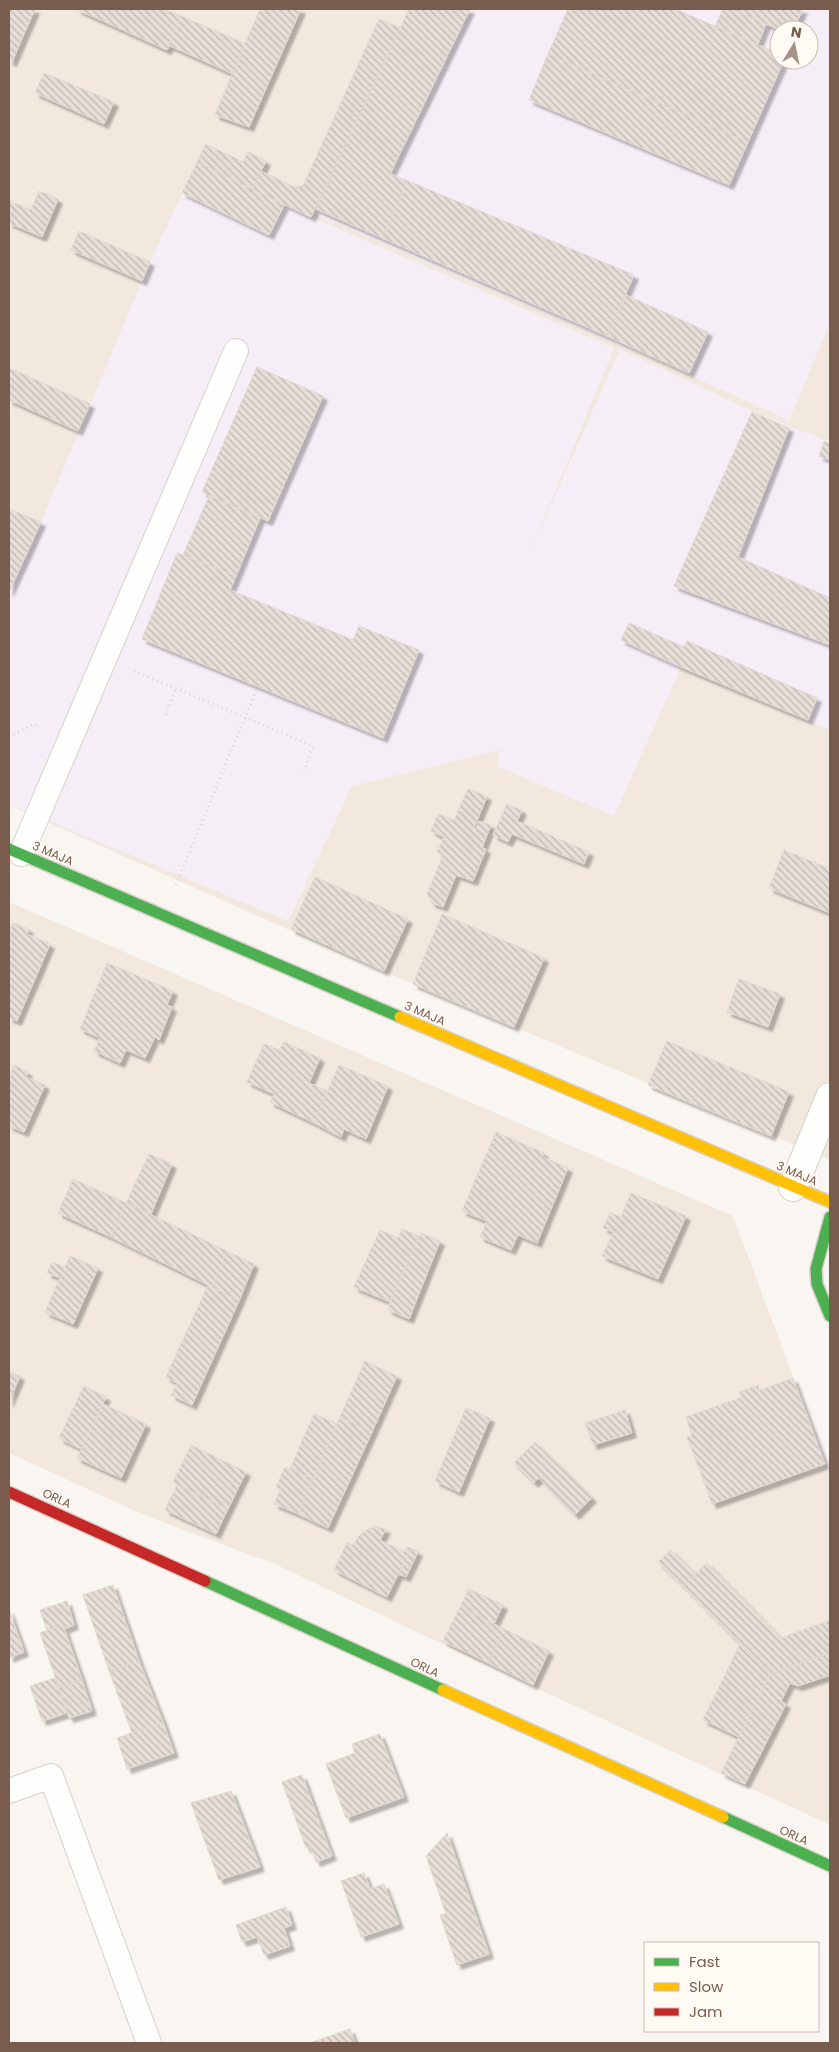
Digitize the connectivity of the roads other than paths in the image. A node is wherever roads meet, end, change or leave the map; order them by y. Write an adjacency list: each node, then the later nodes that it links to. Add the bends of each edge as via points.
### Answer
1 (236, 351): 2 (lane, via 104,659)
2 (15, 852): 4 (street, 3 MAJA)
3 (830, 1097): 4 (street)
4 (793, 1187): 5 (street, 3 MAJA)
5 (830, 1202)
6 (830, 1217): 7 (street, via 816,1268 817,1284)
7 (830, 1316)
8 (9, 1492): 10 (street, ORLA)
9 (9, 1791): 11 (lane, via 51,1776)
10 (830, 1866)
11 (149, 2043)

